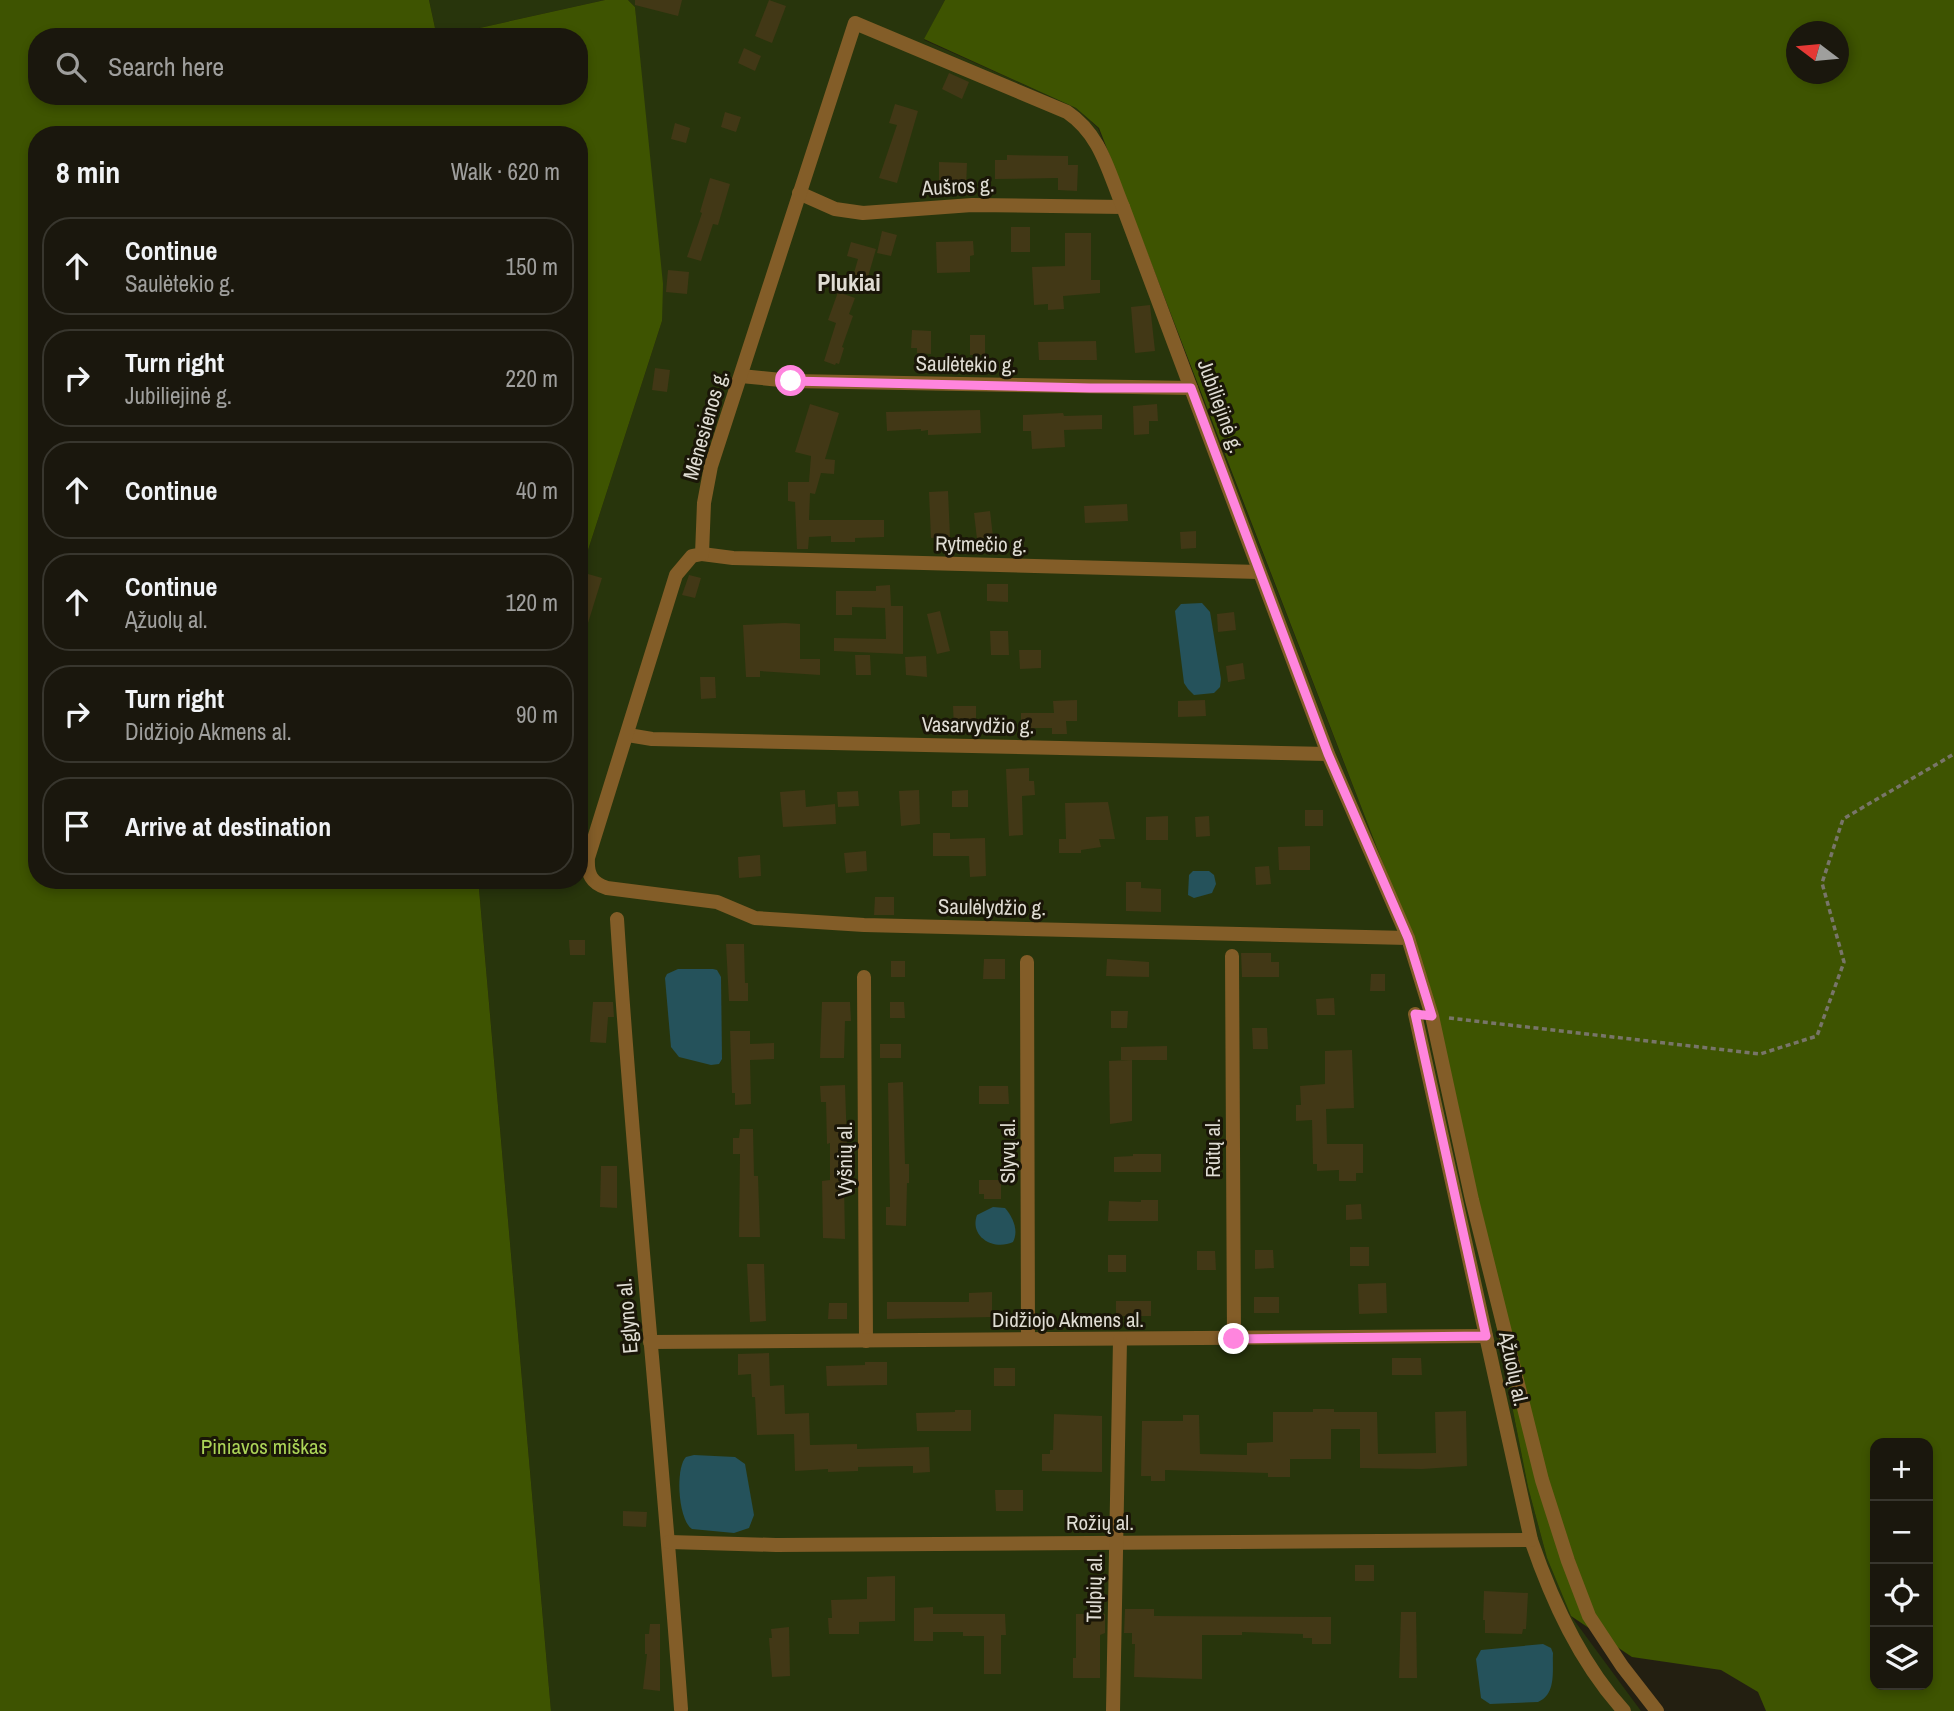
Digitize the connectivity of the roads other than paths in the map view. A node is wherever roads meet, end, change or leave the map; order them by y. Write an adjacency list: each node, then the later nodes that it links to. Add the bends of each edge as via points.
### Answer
1 (855, 23): 2 (street, Mėnesienos g.); 3 (street, Jubiliejinė g., via 1082,122 1094,136)
2 (799, 193): 3 (street, Aušros g., via 835,209 863,213 972,205); 4 (street, Mėnesienos g.)
3 (1123, 207): 5 (street, Jubiliejinė g.)
4 (741, 376): 5 (street, Saulėtekio g., via 791,381); 6 (street, Mėnesienos g., via 711,466)
5 (1191, 388): 7 (street, Jubiliejinė g.)
6 (702, 554): 7 (street, Rytmečio g.); 8 (street, via 692,556 676,575)
7 (1259, 572): 9 (street, Jubiliejinė g.)
8 (628, 735): 9 (street, Vasarvydžio g.); 10 (street, Saulėlydžio g.)
9 (1328, 754): 13 (street, Jubiliejinė g.)
10 (588, 858)
11 (588, 872): 13 (street, Saulėlydžio g., via 597,885 607,888 717,902 774,921)
12 (617, 919): 23 (street, Eglyno al.)
13 (1408, 938): 30 (street, Jubiliejinė g., via 1432,1016 1528,1426 1567,1561 1589,1616)
14 (1232, 956): 20 (street, Rūtų al.)
15 (1027, 962): 19 (street, Slyvų al.)
16 (864, 977): 22 (street, Vyšnių al.)
17 (1415, 1014): 18 (street, Ąžuolų al.)
18 (1486, 1336): 20 (street, Didžiojo Akmens al.); 24 (street, Ąžuolų al.)
19 (1028, 1339): 21 (street, Didžiojo Akmens al.); 22 (street, Didžiojo Akmens al.)
20 (1234, 1339): 21 (street, Didžiojo Akmens al.)
21 (1120, 1340): 26 (street, Tulpių al.)
22 (866, 1341): 23 (street, Didžiojo Akmens al.)
23 (650, 1342): 25 (street, Eglyno al.)
24 (1531, 1540): 26 (street, Rožių al.); 29 (street, Ąžuolų al., via 1576,1645)
25 (669, 1542): 26 (street, Rožių al.); 27 (street, Eglyno al.)
26 (1115, 1543): 28 (street, Tulpių al.)
27 (681, 1709)
28 (1113, 1711)
29 (1623, 1711)
30 (1657, 1711)

